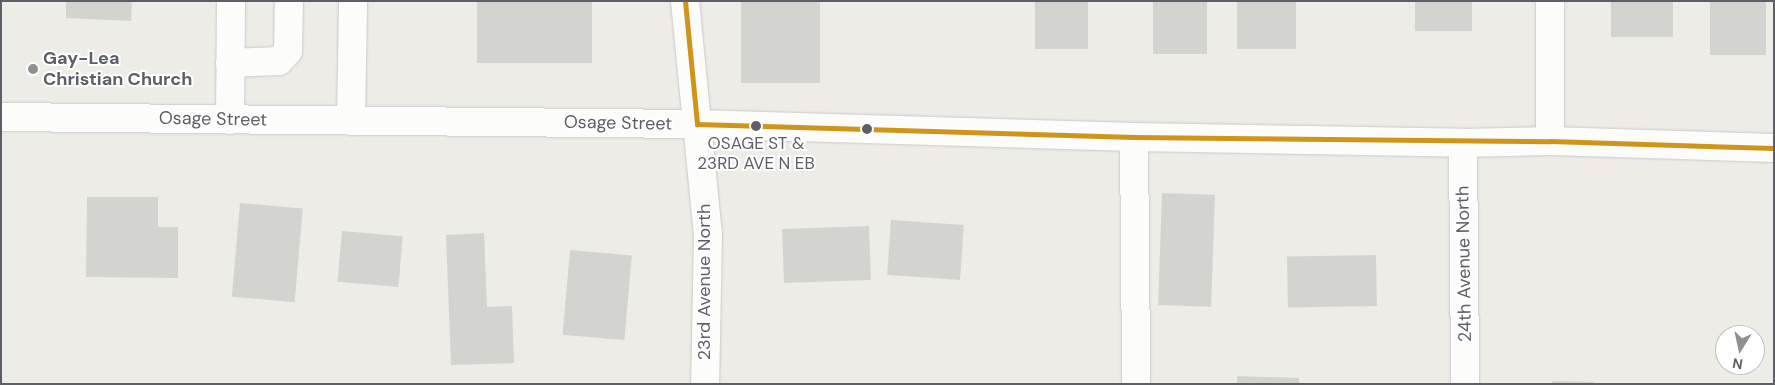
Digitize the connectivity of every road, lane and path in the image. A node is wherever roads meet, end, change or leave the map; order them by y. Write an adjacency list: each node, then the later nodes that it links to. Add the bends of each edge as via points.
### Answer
1 (231, 1): 6 (street)
2 (289, 1): 6 (street, via 288,51 279,61)
3 (353, 1): 9 (street)
4 (685, 1): 10 (street, 23rd Avenue North)
5 (1550, 1): 12 (street)
6 (230, 63): 8 (street)
7 (1, 117): 8 (street, Osage Street)
8 (230, 120): 9 (street, Osage Street)
9 (351, 121): 10 (street, Osage Street)
10 (696, 124): 11 (street, Osage Street); 15 (street, 23rd Avenue North, via 708,234)
11 (1134, 137): 13 (street, Osage Street); 16 (street)
12 (1550, 141): 13 (street, Osage Street); 14 (street, Osage Street)
13 (1463, 143): 17 (street, 24th Avenue North)
14 (1774, 148)
15 (705, 384)
16 (1136, 384)
17 (1466, 384)

